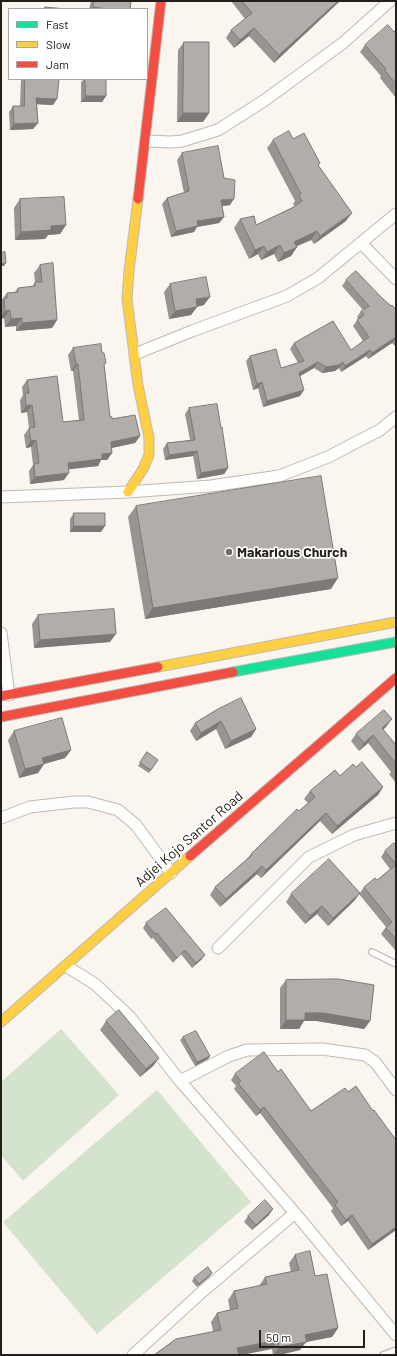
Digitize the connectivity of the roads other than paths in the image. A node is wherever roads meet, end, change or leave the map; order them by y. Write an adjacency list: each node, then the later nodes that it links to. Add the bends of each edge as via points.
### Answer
1 (161, 1): 3 (street)
2 (390, 1): 3 (street, via 343,43 218,130 182,141)
3 (146, 140): 7 (street, via 128,271 127,299)
4 (396, 214): 5 (street)
5 (361, 243): 6 (street); 7 (street, via 318,278 287,296)
6 (396, 279)
7 (135, 354): 9 (street, via 138,385 149,438 149,455)
8 (396, 417): 9 (street, via 380,430 328,457 278,476 211,486)
9 (128, 492): 10 (street)
10 (1, 497)
11 (396, 622): 15 (street)
12 (1, 633): 15 (street)
13 (396, 642): 16 (street)
14 (396, 678): 19 (street, Adjei Kojo Santor Road)
15 (5, 696)
16 (1, 717)
17 (1, 818): 19 (street, via 30,807 74,802 88,802 118,810 136,825)
18 (396, 823): 20 (street, via 354,835 309,857)
19 (171, 873): 23 (street, Adjei Kojo Santor Road)
20 (218, 948)
21 (372, 952): 22 (lane)
22 (396, 964)
23 (66, 966): 24 (street, Adjei Kojo Santor Road); 25 (street, via 95,984 129,1016)
24 (1, 1022)
25 (180, 1081): 26 (street, via 229,1056 247,1050 322,1049 364,1055 375,1062); 27 (street)
26 (396, 1090)
27 (295, 1213): 28 (street); 30 (street)
28 (396, 1334)
29 (396, 1350): 31 (lane)
30 (133, 1355)
31 (383, 1355)

